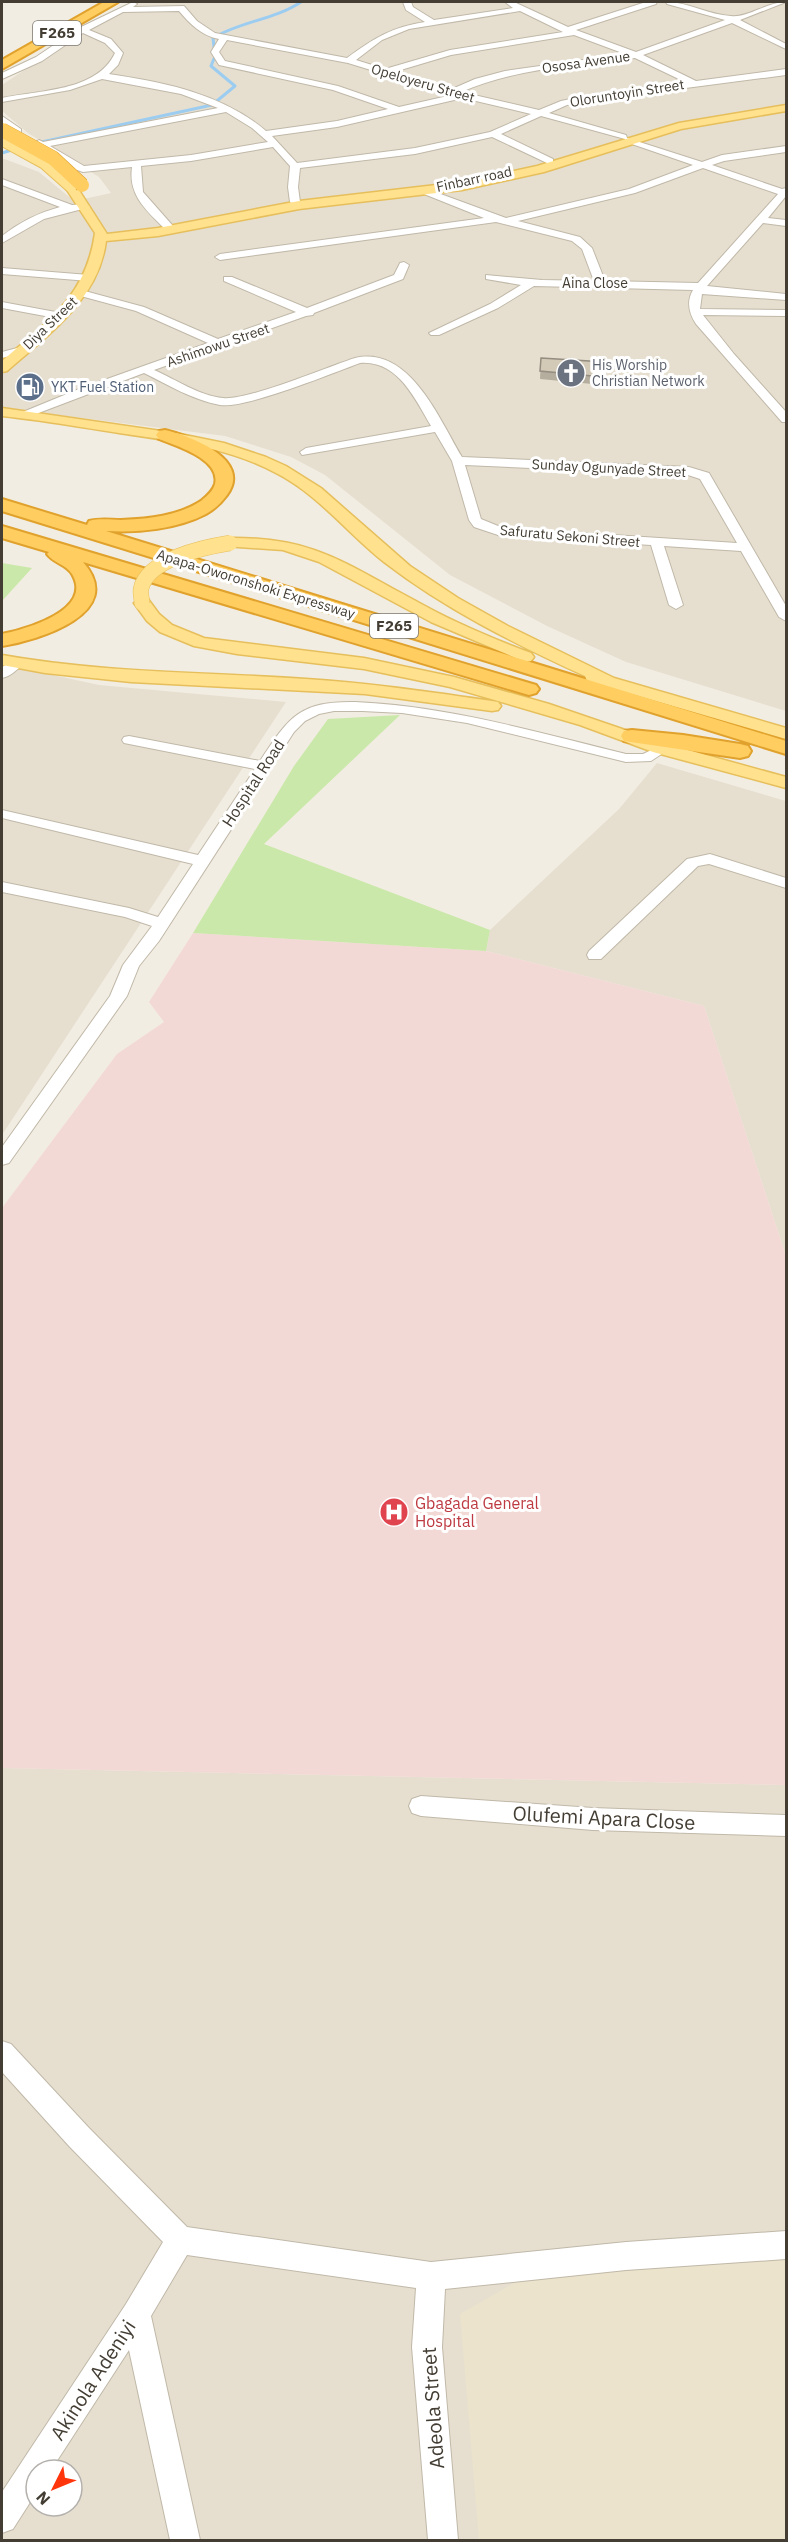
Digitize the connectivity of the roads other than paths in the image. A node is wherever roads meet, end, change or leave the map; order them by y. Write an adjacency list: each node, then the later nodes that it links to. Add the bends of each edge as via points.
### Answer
1 (112, 2): 16 (highway, F265)
2 (136, 2): 8 (street)
3 (407, 2): 11 (street, via 409,8)
4 (653, 2): 13 (street)
5 (670, 2): 10 (street)
6 (778, 3): 9 (street); 10 (street, Ososa Avenue)
7 (515, 4): 11 (street); 13 (street)
8 (123, 10): 12 (street); 14 (street, via 183,8 194,23)
9 (786, 10)
10 (731, 19): 15 (street); 17 (street, Ososa Avenue)
11 (431, 22): 18 (street, via 379,38)
12 (82, 30): 22 (street, via 48,54); 23 (street, via 111,43 119,53 114,67)
13 (569, 32): 17 (street); 20 (street, via 450,52)
14 (219, 37): 18 (street, Opeloyeru Street); 30 (street, via 215,52 222,63 335,88)
15 (786, 48)
16 (20, 55): 19 (highway, F265); 22 (highway)
17 (636, 55): 24 (street); 26 (street, Ososa Avenue, via 505,74 478,81)
18 (349, 62): 20 (street, Opeloyeru Street)
19 (2, 65)
20 (387, 71): 26 (street, Opeloyeru Street)
21 (786, 72): 24 (street, Oloruntoyin Street)
22 (2, 75)
23 (103, 76): 27 (street, via 84,84); 28 (street, via 165,86)
24 (693, 83): 31 (street, Oloruntoyin Street, via 578,100)
25 (2, 88): 27 (street)
26 (459, 93): 30 (street, Ososa Avenue); 31 (street, Opeloyeru Street)
27 (2, 101)
28 (220, 106): 35 (street, via 244,117); 39 (street)
29 (786, 106): 37 (main road, Finbarr road, via 677,124)
30 (399, 110): 35 (street, Ososa Avenue, via 338,124)
31 (540, 114): 36 (street, Oloruntoyin Street); 37 (street, Opeloyeru Street)
32 (2, 119): 34 (street)
33 (2, 130): 50 (highway, bridge, via 53,158)
34 (18, 131)
35 (262, 134): 40 (street)
36 (493, 134): 43 (street); 46 (street, Oloruntoyin Street, via 415,151)
37 (626, 139): 43 (main road, Finbarr road); 45 (street, Opeloyeru Street); 48 (main road, Finbarr road, via 540,169)
38 (2, 140): 50 (main road, bridge, via 44,163)
39 (41, 140): 41 (street); 44 (street, via 80,168)
40 (274, 144): 44 (street); 46 (street)
41 (2, 145)
42 (786, 149): 45 (street, via 722,158)
43 (550, 161): 51 (main road, Finbarr road, via 458,183)
44 (136, 163): 55 (street, via 134,185)
45 (703, 165): 49 (street, Opeloyeru Street); 52 (street, via 632,191)
46 (295, 166): 51 (street)
47 (2, 182): 50 (street)
48 (428, 192): 52 (street); 55 (main road, Finbarr road, via 310,204)
49 (785, 192): 53 (street)
50 (77, 196): 57 (street); 58 (main road)
51 (295, 202): 55 (main road, Finbarr road)
52 (502, 220): 59 (street); 66 (street, via 576,239 587,248)
53 (761, 220): 54 (street); 67 (street)
54 (786, 223)
55 (161, 228): 56 (main road)
56 (134, 232): 58 (main road); 58 (main road)
57 (4, 236)
58 (99, 236): 63 (main road, Diya Street)
59 (220, 257)
60 (405, 265): 72 (street, Ashimowu Street, via 399,277)
61 (2, 271): 63 (street)
62 (490, 277): 65 (street, Aina Close)
63 (89, 278): 68 (main road, Diya Street)
64 (228, 279): 72 (street)
65 (531, 283): 66 (street, Aina Close); 75 (street, via 494,306)
66 (600, 283): 67 (street, Aina Close)
67 (700, 288): 69 (street, Aina Close); 71 (street, via 695,294)
68 (81, 293): 74 (main road, Diya Street); 76 (street, via 140,309)
69 (786, 297)
70 (2, 305): 74 (street)
71 (695, 312): 73 (street); 83 (street, via 728,356)
72 (309, 313): 76 (street, Ashimowu Street)
73 (786, 313)
74 (61, 316): 77 (main road, Diya Street)
75 (435, 333)
76 (220, 344): 80 (street, Ashimowu Street)
77 (21, 351): 78 (street); 79 (main road, Diya Street)
78 (2, 355)
79 (2, 368)
80 (146, 370): 82 (street, Ashimowu Street); 84 (street, Safuratu Sekoni Street, via 223,402 249,398 359,360 377,360 406,376)
81 (2, 411): 82 (main road)
82 (20, 414): 85 (main road)
83 (786, 419)
84 (439, 428): 86 (street); 87 (street, Safuratu Sekoni Street)
85 (165, 435): 88 (highway, via 206,453 222,468 225,485 203,508 152,523 109,526); 96 (main road, via 250,454 310,485 402,568 440,594 487,623)
86 (306, 452)
87 (458, 461): 90 (street, Safuratu Sekoni Street, via 475,520 489,529); 91 (street, Sunday Ogunyade Street, via 698,473 705,476)
88 (2, 505): 97 (highway, Apapa-Oworonshoki Expressway / F265)
89 (2, 533): 94 (highway, via 62,555 84,576 87,587 83,600 69,614 47,627); 100 (highway, Apapa-Oworonshoki Expressway / F265)
90 (657, 543): 91 (street, Safuratu Sekoni Street); 92 (street)
91 (746, 547): 93 (street, Sunday Ogunyade Street)
92 (676, 605)
93 (786, 617)
94 (2, 640)
95 (6, 666): 98 (main road, via 347,687 496,706)
96 (607, 680): 97 (main road, Apapa-Oworonshoki Expressway); 98 (main road, bridge, via 566,671 487,642 324,556 277,544 230,543 191,551 159,567 140,586 139,595 147,612 171,631 205,643 331,657 412,672)
97 (659, 702): 99 (highway); 101 (main road, Apapa-Oworonshoki Expressway); 103 (highway, Apapa-Oworonshoki Expressway / F265)
98 (583, 722): 100 (main road, Apapa-Oworonshoki Expressway)
99 (723, 722): 101 (highway); 103 (highway)
100 (636, 729): 104 (main road, Apapa-Oworonshoki Expressway); 105 (highway, Apapa-Oworonshoki Expressway / F265); 105 (highway)
101 (786, 735)
102 (129, 740): 107 (street)
103 (786, 748)
104 (662, 749): 105 (main road, Apapa-Oworonshoki Expressway); 107 (street, Hospital Road, via 646,758 626,758 468,718 352,706 314,711 296,720)
105 (736, 759): 106 (highway, Apapa-Oworonshoki Expressway / F265); 108 (main road, Apapa-Oworonshoki Expressway)
106 (786, 765)
107 (263, 766): 110 (street, Hospital Road)
108 (786, 783)
109 (4, 814): 110 (street)
110 (202, 861): 113 (street, Hospital Road)
111 (786, 883): 114 (street, via 710,859 693,862)
112 (2, 887): 113 (street, via 129,913)
113 (162, 924): 115 (street, Hospital Road, via 131,964 111,1005 55,1088)
114 (595, 955)
115 (2, 1159)
116 (421, 1806): 117 (street, Olufemi Apara Close, via 593,1819)
117 (786, 1826)
118 (2, 2053): 119 (street)
119 (180, 2240): 121 (street); 122 (street, Akinola Adeniyi)
120 (786, 2245): 121 (street)
121 (431, 2276): 125 (street, Adeola Street, via 427,2347)
122 (136, 2314): 123 (street, Akinola Adeniyi); 124 (street)
123 (2, 2518)
124 (185, 2541)
125 (443, 2541)

